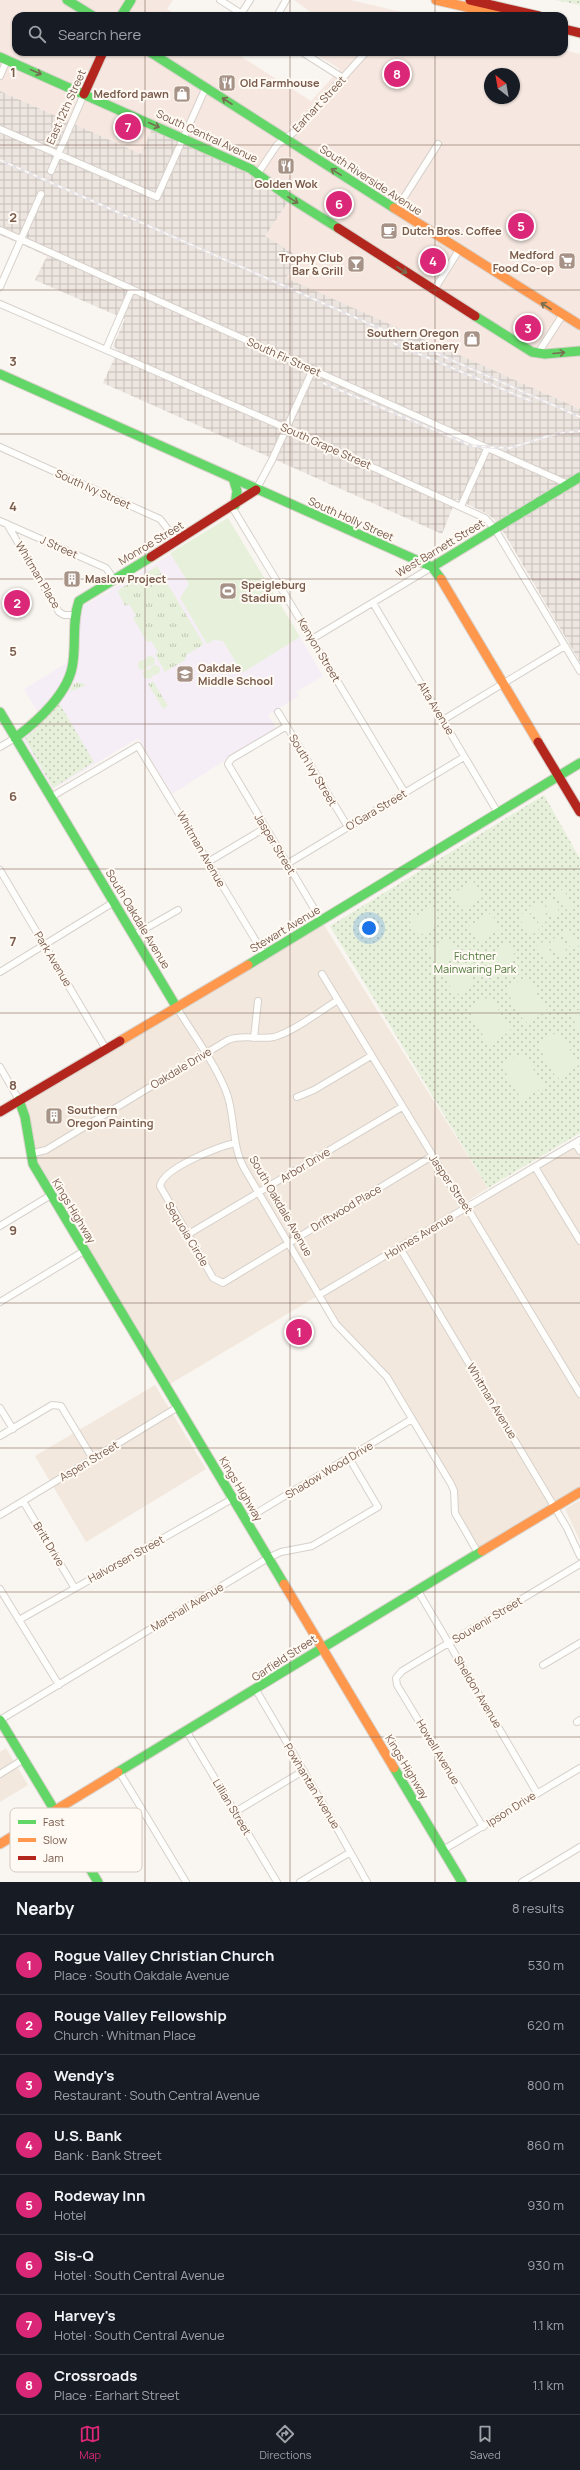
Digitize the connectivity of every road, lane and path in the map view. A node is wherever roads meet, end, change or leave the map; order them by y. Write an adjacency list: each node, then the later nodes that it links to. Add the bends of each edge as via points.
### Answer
1 (67, 0): 8 (main road)
2 (131, 0): 9 (main road)
3 (220, 0): 10 (street)
4 (250, 0): 11 (street)
5 (286, 0): 12 (street)
6 (436, 0): 13 (main road)
7 (470, 0): 14 (main road)
8 (86, 12)
9 (123, 12)
10 (238, 12)
11 (244, 12)
12 (279, 12)
13 (488, 12)
14 (522, 12)
15 (568, 23): 16 (main road)
16 (580, 26)
17 (568, 31): 18 (main road)
18 (580, 33)
19 (101, 56): 27 (main road, East 12th Street)
20 (156, 56): 26 (main road, South Riverside Avenue)
21 (308, 56): 25 (street)
22 (362, 56): 25 (street, Earhart Street)
23 (4, 58): 24 (street); 27 (main road, South Central Avenue, one-way to 27)
24 (0, 76)
25 (343, 78): 30 (street, Earhart Street, via 294,132)
26 (206, 87): 29 (street); 30 (main road, South Riverside Avenue, one-way to 26)
27 (84, 94): 29 (main road, South Central Avenue, one-way to 29); 32 (street, East 12th Street)
28 (0, 129): 32 (street)
29 (183, 138): 32 (street, via 157,197); 34 (main road, South Central Avenue)
30 (284, 138): 34 (street, Earhart Street); 36 (main road, South Riverside Avenue, one-way to 30)
31 (438, 144): 36 (street)
32 (58, 154): 33 (street, East 12th Street)
33 (51, 171)
34 (258, 173): 42 (main road, South Central Avenue, one-way to 42, via 287,196)
35 (41, 194): 38 (street)
36 (396, 210): 39 (main road, South Riverside Avenue)
37 (0, 230): 38 (street, South Fir Street)
38 (21, 240): 40 (street); 41 (street, South Fir Street)
39 (459, 250): 42 (street); 44 (main road, South Riverside Avenue, one-way to 39)
40 (0, 287)
41 (132, 289): 46 (street); 49 (street, South Fir Street)
42 (434, 290): 48 (main road, South Central Avenue, via 524,348)
43 (0, 304): 46 (street, South Grape Street)
44 (562, 316): 45 (main road, South Riverside Avenue); 48 (street)
45 (580, 325)
46 (106, 349): 51 (street, South Grape Street)
47 (580, 351): 48 (main road, South Central Avenue, one-way to 47)
48 (538, 353)
49 (312, 370): 51 (street, Monroe Street); 53 (street, South Fir Street)
50 (0, 374): 55 (main road, South Holly Street)
51 (286, 428): 57 (street, Monroe Street); 59 (street, South Grape Street)
52 (0, 447): 63 (street, South Ivy Street, via 160,519)
53 (487, 448): 56 (street, South Fir Street); 59 (street)
54 (580, 477): 56 (main road, West Barnett Street)
55 (233, 478): 57 (main road, South Holly Street); 58 (main road, via 237,491)
56 (568, 484): 62 (main road, West Barnett Street)
57 (256, 490): 58 (main road, Monroe Street); 64 (main road, South Holly Street)
58 (233, 506): 63 (main road, Monroe Street); 68 (street, Kenyon Street)
59 (461, 506): 62 (street, South Grape Street, via 485,518)
60 (0, 521): 61 (street, J Street)
61 (7, 524): 65 (street, J Street, via 106,568); 67 (street, Whitman Place, via 59,612 64,615)
62 (495, 529): 64 (main road, West Barnett Street); 69 (street, South Grape Street)
63 (177, 541): 65 (main road, Monroe Street)
64 (432, 567): 66 (street, West Barnett Street); 71 (main road)
65 (114, 579): 67 (main road, Monroe Street, via 83,597)
66 (373, 603): 68 (street, West Barnett Street); 74 (street, Alta Avenue)
67 (75, 615): 76 (main road, Monroe Street, via 73,664 67,680 33,724)
68 (312, 639): 81 (street, Kenyon Street)
69 (565, 646): 70 (street, South Grape Street); 71 (street)
70 (580, 671)
71 (503, 683): 74 (street); 80 (main road)
72 (0, 712): 76 (main road, South Oakdale Avenue)
73 (278, 712): 75 (street, South Ivy Street)
74 (443, 720): 78 (street, Alta Avenue)
75 (286, 726): 85 (street, South Ivy Street); 86 (street, Jasper Street, via 231,759 229,766)
76 (15, 738): 77 (street); 82 (main road, South Oakdale Avenue)
77 (0, 747)
78 (464, 757): 81 (street, O'Gara Street); 84 (street, Alta Avenue)
79 (580, 763): 80 (main road, Stewart Avenue)
80 (558, 776): 83 (main road); 84 (main road, Stewart Avenue)
81 (405, 793): 85 (street, O'Gara Street)
82 (51, 797): 87 (street, Whitman Avenue, via 138,746); 90 (main road, South Oakdale Avenue)
83 (580, 812)
84 (498, 813): 92 (main road, Stewart Avenue)
85 (348, 827): 88 (street, O'Gara Street)
86 (265, 828): 87 (street); 88 (street, Jasper Street)
87 (208, 862): 95 (street, Whitman Avenue)
88 (287, 864): 92 (street, Jasper Street)
89 (0, 870): 94 (street, Park Avenue)
90 (114, 902): 93 (main road, South Oakdale Avenue); 94 (street)
91 (178, 910): 93 (street)
92 (322, 922): 95 (main road, Stewart Avenue)
93 (134, 935): 100 (main road, South Oakdale Avenue)
94 (45, 945): 96 (street); 102 (street, Park Avenue)
95 (264, 956): 100 (main road, Stewart Avenue)
96 (0, 972)
97 (322, 974): 98 (street, Jasper Street)
98 (338, 1000): 101 (street, Oakdale Drive, via 280,1035); 104 (street, Jasper Street)
99 (258, 1001): 101 (street)
100 (177, 1008): 102 (main road, Stewart Avenue); 103 (street, South Oakdale Avenue)
101 (254, 1038): 103 (street, Oakdale Drive, via 232,1039)
102 (106, 1049): 107 (main road, Stewart Avenue)
103 (205, 1054): 111 (street, South Oakdale Avenue, via 228,1099); 113 (street, Oakdale Drive, via 46,1150)
104 (371, 1056): 106 (street, via 314,1090); 108 (street, Jasper Street)
105 (0, 1068): 107 (street)
106 (297, 1097)
107 (19, 1100): 109 (main road, Stewart Avenue); 113 (main road, Kings Highway, via 27,1118)
108 (402, 1106): 114 (street, Jasper Street); 116 (street, Arbor Drive)
109 (0, 1112)
110 (578, 1141): 112 (street); 115 (street, Holmes Avenue)
111 (235, 1143): 116 (street, South Oakdale Avenue, via 240,1162); 120 (street, Sequoia Circle, via 204,1153 166,1176 160,1183 161,1191)
112 (580, 1151)
113 (30, 1154): 117 (main road, Kings Highway)
114 (432, 1156): 118 (street, Jasper Street); 122 (street, Driftwood Place)
115 (535, 1167): 118 (street, Holmes Avenue); 121 (street)
116 (258, 1192): 120 (street, Arbor Drive); 122 (street, South Oakdale Avenue)
117 (51, 1195): 119 (street); 124 (main road, Kings Highway)
118 (466, 1208): 123 (street, Holmes Avenue); 128 (street, Jasper Street)
119 (0, 1226)
120 (187, 1235): 125 (street, Sequoia Circle)
121 (580, 1241)
122 (288, 1243): 125 (street, Driftwood Place, via 226,1282); 126 (street, South Oakdale Avenue)
123 (400, 1248): 126 (street, Holmes Avenue); 139 (street, Whitman Avenue)
124 (84, 1251): 127 (street); 129 (main road, Kings Highway)
125 (218, 1282)
126 (319, 1295): 131 (street, South Oakdale Avenue, via 342,1332 387,1377)
127 (0, 1302)
128 (580, 1394)
129 (178, 1407): 135 (street, Aspen Street); 137 (main road, Kings Highway)
130 (0, 1408): 132 (street)
131 (412, 1419): 134 (street, Shadow Wood Drive); 142 (street, South Oakdale Avenue, via 451,1484 454,1491 455,1513)
132 (13, 1428): 133 (street); 135 (street, via 52,1404 57,1404 61,1406)
133 (0, 1436)
134 (349, 1458): 141 (street, Shadow Wood Drive); 144 (street, Marshall Avenue, via 378,1506 312,1546 281,1552)
135 (93, 1459): 138 (street, Aspen Street)
136 (580, 1492): 139 (main road, Garfield Street)
137 (232, 1498): 141 (main road, Kings Highway); 146 (street, Halvorsen Street, via 103,1573)
138 (23, 1501): 140 (street, Aspen Street); 146 (street, Britt Drive)
139 (555, 1507): 142 (main road, Garfield Street); 143 (street, Whitman Avenue)
140 (0, 1515)
141 (245, 1520): 144 (main road, Kings Highway)
142 (478, 1553): 148 (main road, Garfield Street)
143 (580, 1556)
144 (268, 1558): 152 (main road, Kings Highway); 155 (street, Marshall Avenue)
145 (580, 1564): 150 (street, Souvenir Street)
146 (74, 1587): 149 (street, Halvorsen Street)
147 (0, 1589): 149 (street)
148 (418, 1592): 150 (street, Sheldon Avenue); 152 (main road, Garfield Street)
149 (18, 1620): 155 (street)
150 (449, 1643): 154 (street, Souvenir Street, via 402,1671); 164 (street, Sheldon Avenue)
151 (580, 1643): 153 (street)
152 (322, 1648): 156 (main road, Garfield Street); 174 (main road, Kings Highway)
153 (543, 1665)
154 (396, 1678): 170 (street, Howell Avenue, via 397,1685)
155 (59, 1685): 157 (street, Marshall Avenue)
156 (256, 1690): 158 (main road, Garfield Street); 161 (street, Powhantan Avenue)
157 (0, 1720): 159 (main road)
158 (187, 1732): 162 (main road, Garfield Street); 169 (street, Lillian Street)
159 (24, 1759): 163 (street); 165 (main road)
160 (580, 1768): 164 (street, Ipson Drive)
161 (303, 1771): 169 (street); 175 (street, Powhantan Avenue, via 337,1827)
162 (120, 1773): 166 (main road, Garfield Street); 167 (street)
163 (0, 1774)
164 (537, 1793): 170 (street, Ipson Drive)
165 (54, 1808)
166 (63, 1808)
167 (141, 1808)
168 (142, 1809): 178 (street)
169 (235, 1812): 179 (street, Lillian Street)
170 (483, 1827): 174 (street, Ipson Drive)
171 (10, 1838): 172 (main road, Garfield Street)
172 (0, 1844)
173 (580, 1847): 183 (street)
174 (443, 1850): 182 (main road, Kings Highway)
175 (349, 1853): 180 (street); 181 (street, Powhantan Avenue)
176 (92, 1872): 177 (main road)
177 (98, 1882)
178 (186, 1882)
179 (277, 1882)
180 (300, 1882)
181 (367, 1882)
182 (462, 1882)
183 (522, 1882)

